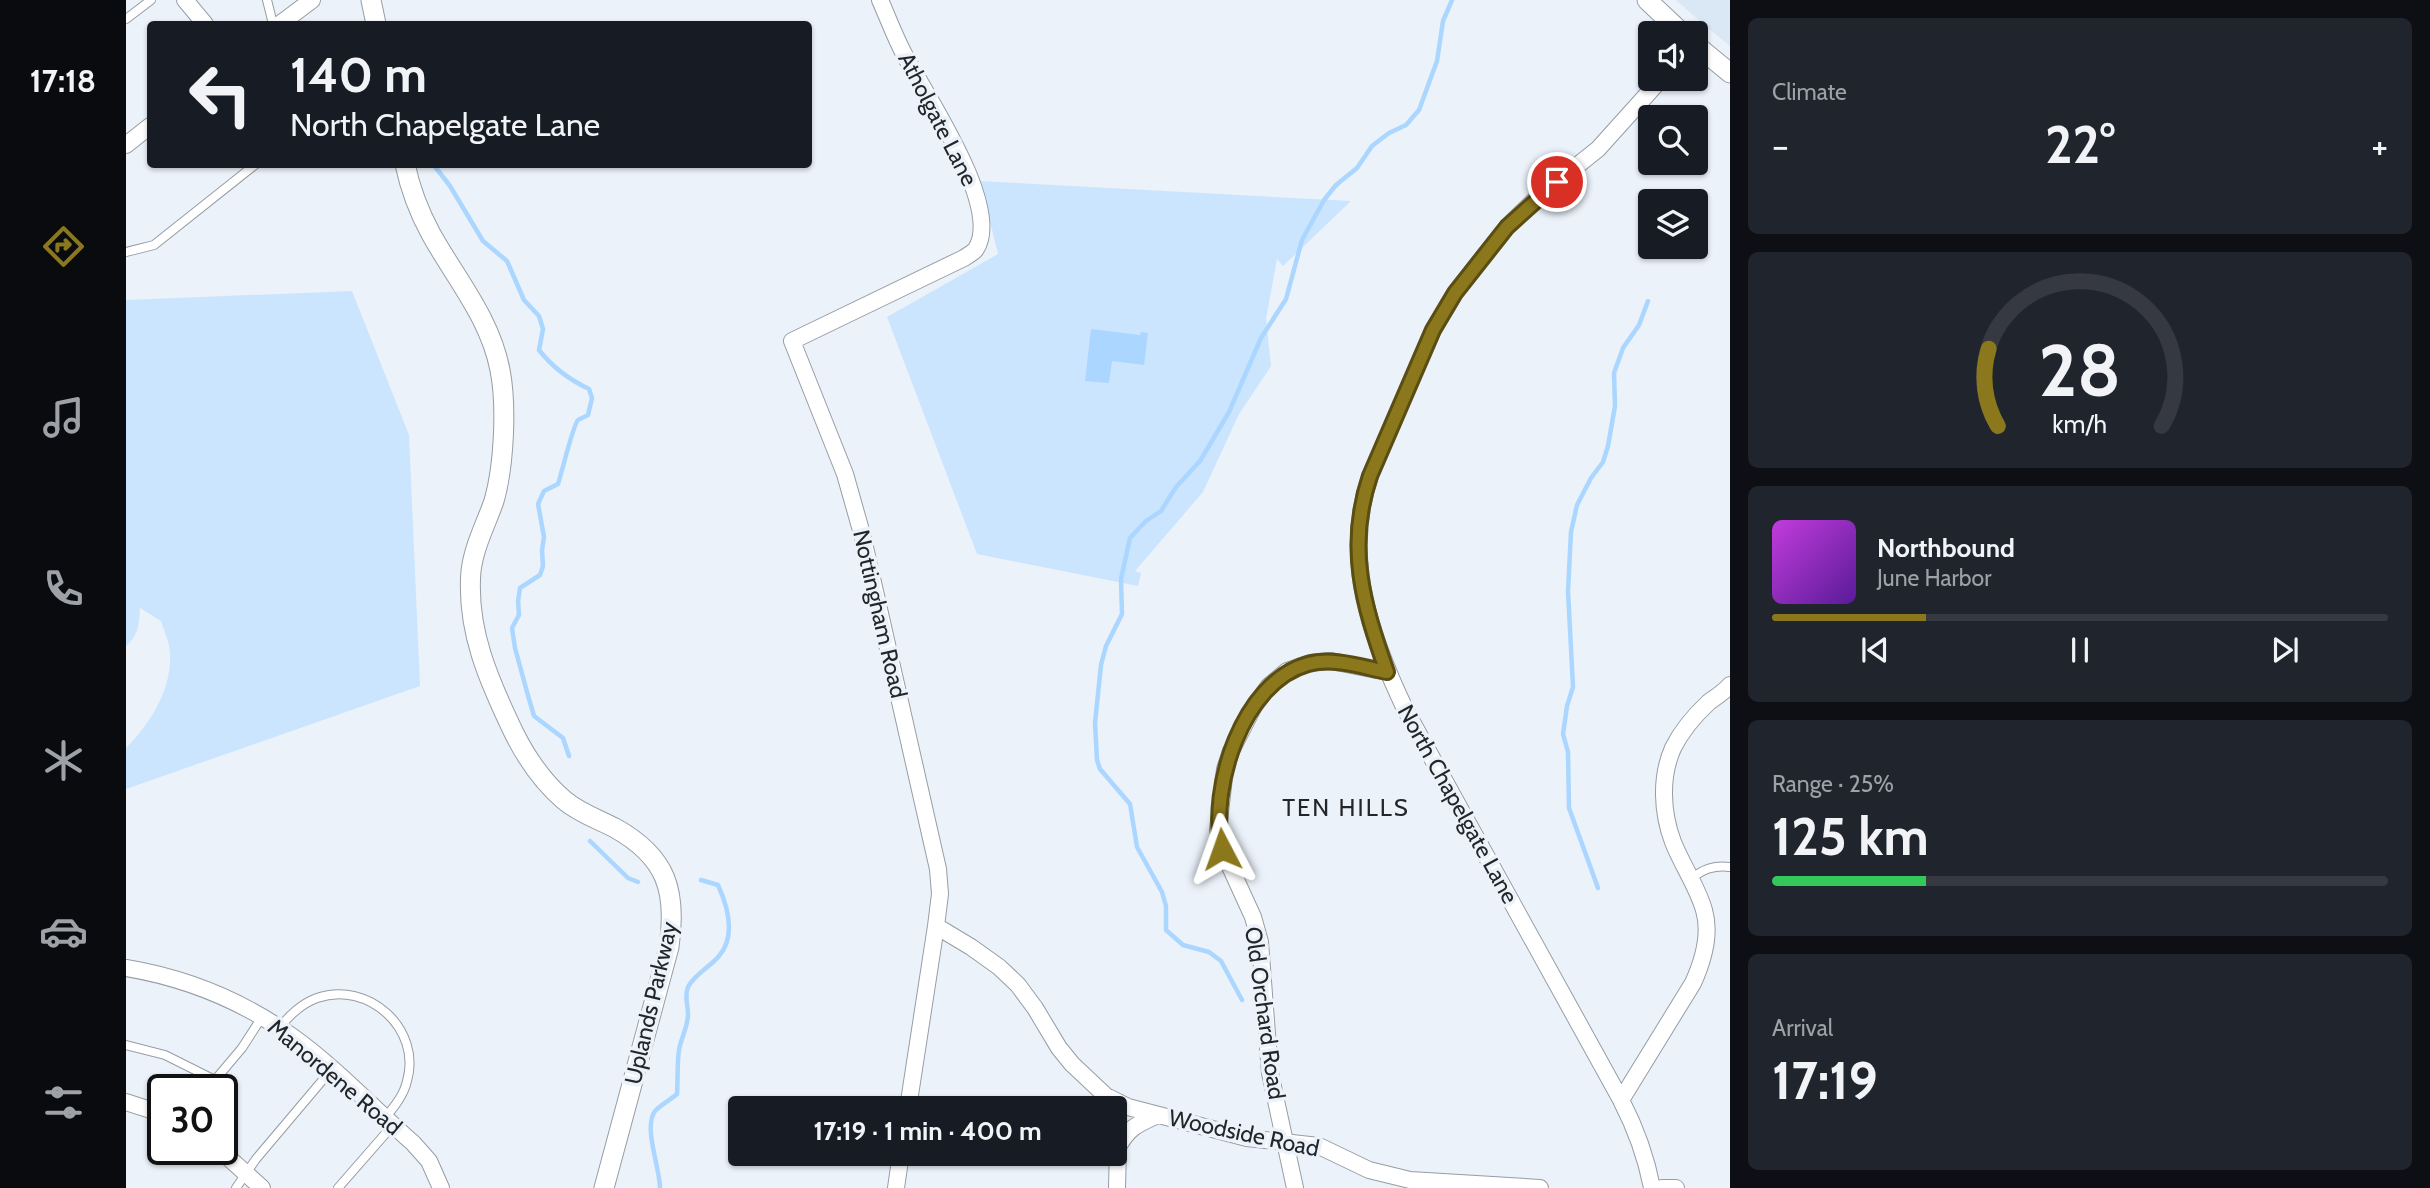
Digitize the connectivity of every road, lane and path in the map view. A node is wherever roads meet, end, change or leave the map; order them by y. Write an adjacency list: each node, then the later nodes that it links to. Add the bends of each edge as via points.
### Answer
1 (151, 0): 8 (lane)
2 (185, 0): 9 (street)
3 (267, 0): 10 (lane)
4 (312, 0): 11 (street)
5 (371, 0): 12 (street)
6 (880, 0): 21 (street, Atholgate Lane, via 902,51 963,159 977,195)
7 (1647, 0): 13 (street)
8 (126, 19)
9 (202, 21)
10 (272, 21)
11 (284, 21)
12 (375, 21)
13 (1669, 21)
14 (1708, 56): 15 (street)
15 (1730, 73)
16 (1650, 91): 23 (street, North Chapelgate Lane, via 1598,149 1507,227 1455,293 1433,330 1370,476 1358,524 1357,563)
17 (147, 128): 18 (street)
18 (126, 145)
19 (251, 168): 22 (lane, via 154,246)
20 (406, 168): 53 (street, Uplands Parkway, via 430,233 486,326 500,371 503,461 471,568 479,652 515,735 548,786 580,811 635,840 662,871 670,890 669,947)
21 (979, 241): 27 (street, Nottingham Road, via 975,251 964,258 792,341 845,474 862,534 936,860 940,894)
22 (126, 252)
23 (1387, 672): 37 (street, North Chapelgate Lane); 44 (street, Old Orchard Road, via 1331,662 1287,671 1254,706 1225,769 1218,830 1260,942 1267,1047)
24 (1730, 685): 26 (street, via 1684,732 1674,747 1665,779 1667,826)
25 (1730, 867): 26 (lane, via 1703,870)
26 (1691, 879): 37 (street, via 1705,913 1703,962)
27 (936, 926): 35 (street, Nottingham Road); 36 (street, Woodside Road, via 1018,985 1059,1048)
28 (126, 968): 29 (street, Manordene Road, via 191,984)
29 (262, 1017): 30 (street, Manordene Road); 34 (lane)
30 (279, 1028): 32 (street, Manordene Road); 42 (lane, via 307,1002 330,994 356,996 384,1010 407,1043 410,1068)
31 (126, 1045): 33 (lane, via 165,1055)
32 (332, 1069): 42 (street, Manordene Road); 48 (lane)
33 (203, 1074)
34 (220, 1074)
35 (910, 1096)
36 (1102, 1096)
37 (1621, 1100): 58 (street, North Chapelgate Lane, via 1637,1132)
38 (126, 1101): 40 (street)
39 (1127, 1107): 41 (street, Woodside Road)
40 (147, 1108)
41 (1158, 1115): 43 (street); 44 (street, Woodside Road, via 1247,1138)
42 (389, 1122): 51 (lane); 52 (street, Manordene Road, via 423,1153)
43 (1127, 1131)
44 (1284, 1142): 56 (street, Old Orchard Road); 57 (street, Woodside Road, via 1319,1146 1389,1176 1410,1180)
45 (238, 1165): 48 (street)
46 (899, 1166): 54 (street)
47 (1118, 1166): 55 (street)
48 (247, 1172): 49 (lane); 50 (street)
49 (236, 1188)
50 (262, 1188)
51 (338, 1188)
52 (441, 1188)
53 (604, 1188)
54 (896, 1188)
55 (1117, 1188)
56 (1295, 1188)
57 (1540, 1188)
58 (1652, 1188)
59 (1662, 1188): 60 (street)
60 (1676, 1188)

